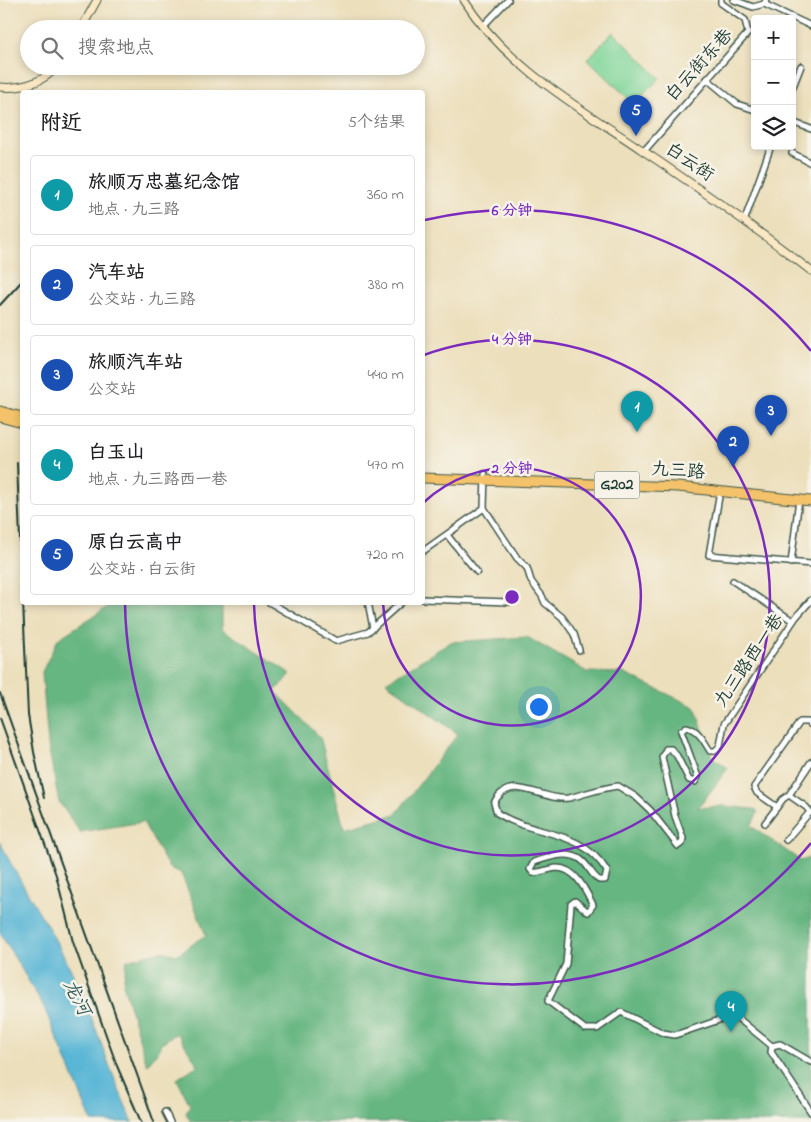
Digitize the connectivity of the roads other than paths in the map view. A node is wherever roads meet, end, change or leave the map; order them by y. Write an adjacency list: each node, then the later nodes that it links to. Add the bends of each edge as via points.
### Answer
1 (97, 0): 7 (main road)
2 (464, 0): 8 (main road, 白云街)
3 (508, 0): 8 (street)
4 (721, 0): 12 (street, 白云街东巷, via 745,20 748,33)
5 (734, 0): 6 (street, via 753,7)
6 (765, 2): 9 (street)
7 (86, 20)
8 (484, 26): 19 (main road, 白云街, via 530,74)
9 (811, 26)
10 (801, 66): 13 (street)
11 (48, 75): 14 (main road, via 36,82 9,88)
12 (707, 79): 15 (street, via 737,104); 19 (street, 白云街东巷)
13 (796, 79)
14 (0, 85)
15 (751, 109)
16 (796, 123): 17 (street)
17 (811, 129)
18 (770, 150): 22 (street)
19 (644, 151): 22 (main road, 白云街)
20 (792, 153): 21 (street)
21 (811, 162)
22 (745, 219): 23 (main road, 白云街)
23 (811, 271)
24 (0, 411): 25 (highway)
25 (20, 416)
26 (0, 417): 27 (highway)
27 (20, 422)
28 (425, 472): 29 (highway, 九三路 / G202)
29 (485, 477): 30 (highway, 九三路 / G202); 31 (highway, 九三路 / G202); 32 (highway, 九三路 / G202, via 678,482); 35 (street)
30 (425, 478)
31 (720, 491): 33 (highway, 九三路 / G202); 38 (street, via 709,555)
32 (811, 494)
33 (799, 498): 34 (highway, 九三路 / G202); 38 (street)
34 (811, 501)
35 (484, 508): 36 (street); 50 (street, via 516,558 527,568 544,603 562,617 574,634)
36 (447, 535): 37 (street); 40 (street)
37 (425, 550)
38 (792, 563): 39 (street)
39 (811, 564)
40 (477, 572)
41 (733, 581): 48 (street)
42 (425, 599): 44 (street)
43 (811, 600): 48 (street, 九三路西一巷)
44 (509, 602)
45 (274, 605): 49 (street, via 336,640)
46 (369, 605): 49 (street)
47 (399, 605): 49 (street)
48 (793, 621): 58 (street, 九三路西一巷, via 724,724 720,746 715,751 710,751 692,728 686,727 681,731 698,777 695,782 689,780 671,749 666,749 662,757 675,816 684,838 678,846 650,810 618,786 568,798 508,789 499,793 494,803 497,814 507,819 585,846 607,871 604,880 598,880 580,859 568,856 553,856 534,862 530,869 533,873 558,868 573,874 593,905 588,912 575,901 571,904 566,964 548,1001 585,1029 597,1029 621,1012 663,1033 675,1035 734,1015)
49 (373, 628)
50 (579, 650)
51 (811, 724): 54 (street, via 800,722 754,788)
52 (811, 762): 53 (street)
53 (789, 796): 54 (street); 55 (street)
54 (777, 807): 56 (street)
55 (811, 812): 57 (street)
56 (765, 823)
57 (786, 840)
58 (772, 1046): 59 (street, via 780,1044); 61 (street, via 771,1052)
59 (811, 1062)
60 (165, 1112): 62 (street)
61 (811, 1112)
62 (170, 1122)

